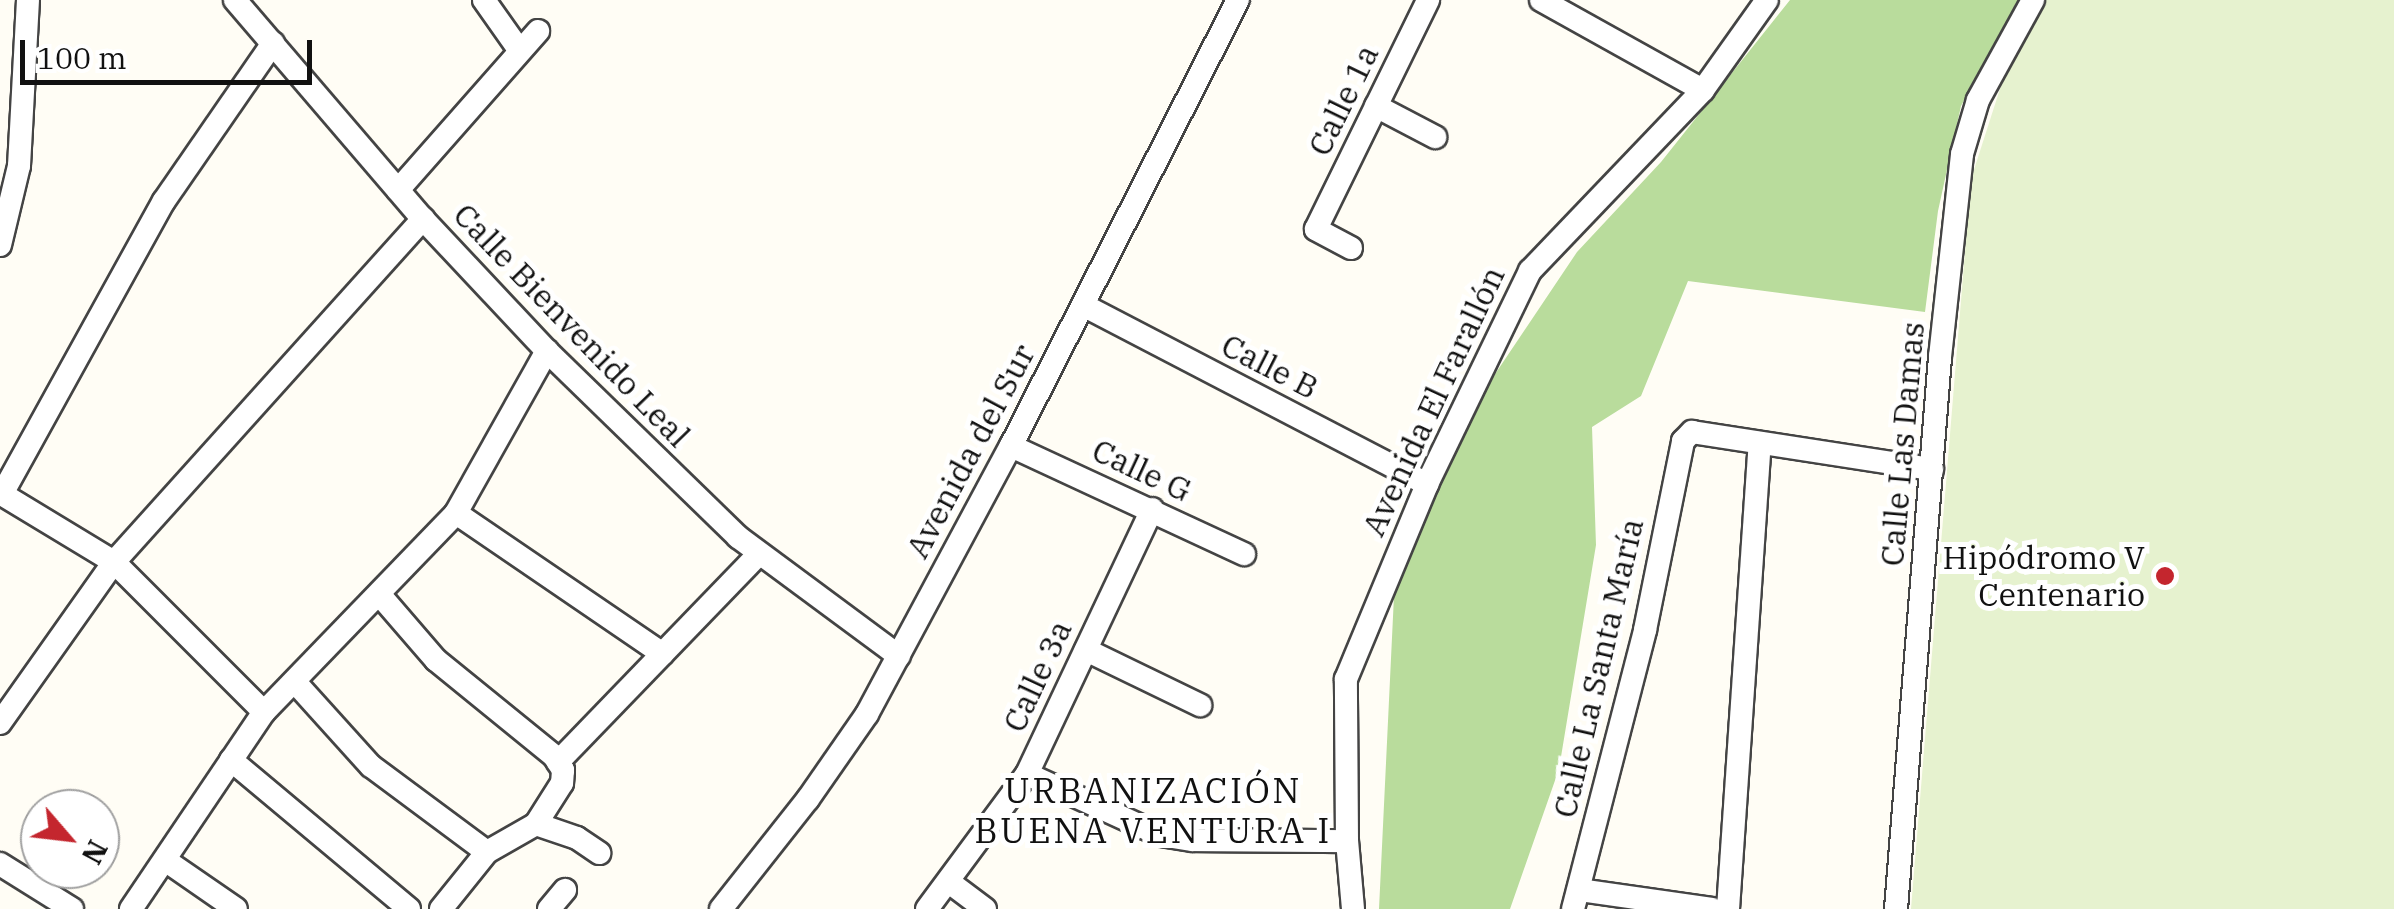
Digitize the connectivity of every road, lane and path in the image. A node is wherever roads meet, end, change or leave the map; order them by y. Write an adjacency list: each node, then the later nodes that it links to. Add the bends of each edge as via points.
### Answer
1 (28, 0): 18 (street, via 19,166)
2 (235, 0): 11 (street, Calle Bienvenido Leal)
3 (484, 0): 12 (street)
4 (1238, 0): 20 (street, Avenida del Sur)
5 (1428, 0): 14 (street, Calle 1a)
6 (1540, 0): 9 (street)
7 (1766, 0): 13 (street, Avenida El Farallón)
8 (2033, 0): 24 (street, Calle Las Damas, via 1978,100 1962,154)
9 (1583, 9): 13 (street)
10 (538, 31): 12 (street)
11 (273, 42): 16 (street, Calle Bienvenido Leal); 26 (street, via 164,202)
12 (520, 51): 16 (street)
13 (1703, 90): 25 (street, Avenida El Farallón, via 1522,282)
14 (1376, 106): 15 (street); 19 (street, Calle 1a, via 1316,229)
15 (1435, 137)
16 (398, 190): 17 (street, Calle Bienvenido Leal)
17 (423, 219): 21 (street, Calle Bienvenido Leal); 31 (street)
18 (0, 246)
19 (1351, 248)
20 (1083, 305): 23 (street, Avenida del Sur); 25 (street, Calle B)
21 (547, 351): 28 (street); 29 (street, Calle Bienvenido Leal)
22 (1760, 444): 24 (street); 51 (street, Calle La Santa María, via 1692,432 1683,441 1645,630); 63 (street)
23 (1011, 446): 27 (street, Calle G); 35 (street, Avenida del Sur)
24 (1932, 469): 64 (street, Calle Las Damas)
25 (1427, 484): 44 (street, Avenida El Farallón, via 1346,679)
26 (1, 493): 31 (street)
27 (1152, 509): 30 (street, Calle G); 33 (street, Calle 3a)
28 (456, 513): 32 (street); 34 (street)
29 (759, 554): 34 (street); 35 (street, Calle Bienvenido Leal)
30 (1244, 554)
31 (114, 562): 38 (street); 39 (street)
32 (379, 594): 36 (street); 41 (street, via 436,660)
33 (1086, 650): 37 (street); 42 (street, Calle 3a)
34 (663, 654): 41 (street)
35 (899, 656): 58 (street, Avenida del Sur, via 808,799)
36 (295, 682): 38 (street); 45 (street, via 371,766)
37 (1200, 705)
38 (264, 712): 40 (street)
39 (0, 723)
40 (232, 760): 47 (street); 55 (street)
41 (558, 762): 43 (street, via 562,784)
42 (1027, 774): 44 (street, via 1160,835); 49 (street, Calle 3a)
43 (536, 824): 45 (street); 46 (street)
44 (1347, 841): 61 (street, Avenida El Farallón)
45 (487, 852): 56 (street)
46 (598, 852)
47 (164, 860): 53 (street); 54 (street)
48 (0, 864): 52 (street)
49 (949, 882): 59 (street, Calle 3a); 60 (street)
50 (564, 890): 57 (street)
51 (1576, 900): 62 (street)
52 (72, 909)
53 (131, 909)
54 (236, 909)
55 (410, 909)
56 (441, 909)
57 (549, 909)
58 (721, 909)
59 (927, 909)
60 (986, 909)
61 (1353, 909)
62 (1712, 909)
63 (1728, 909)
64 (1896, 909)

